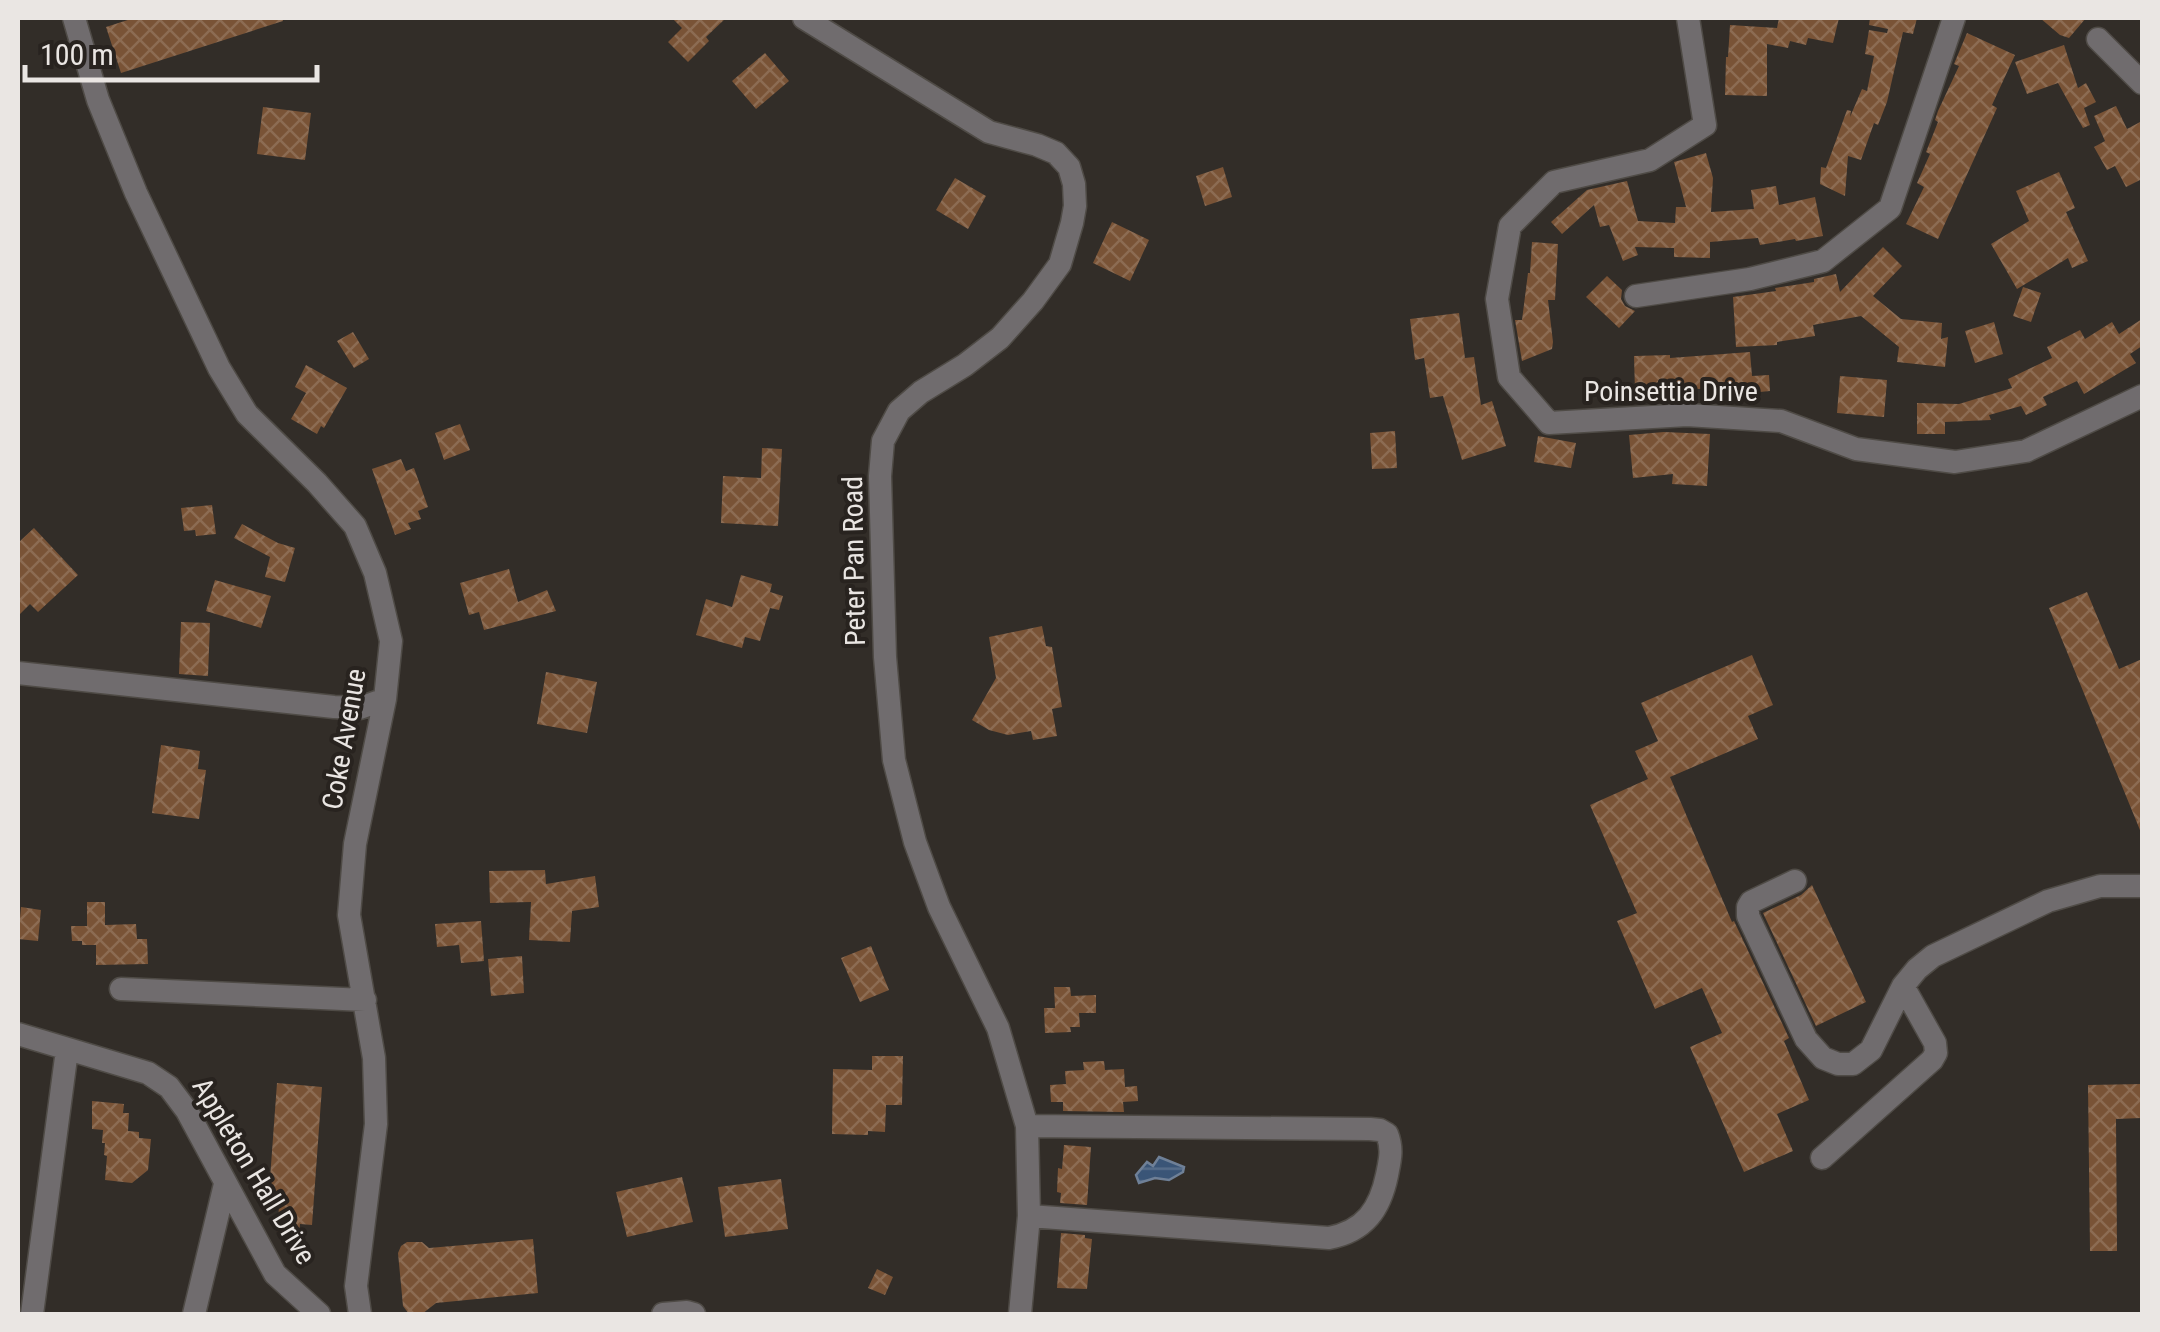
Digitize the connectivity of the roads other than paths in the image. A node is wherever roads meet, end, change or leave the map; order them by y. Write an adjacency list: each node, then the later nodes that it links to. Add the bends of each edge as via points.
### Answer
1 (74, 18): 10 (street, Coke Avenue, via 130,178 219,368 247,414 355,526 391,641)
2 (804, 18): 18 (street, Peter Pan Road, via 989,132 1056,153 1074,184 1060,264 1000,338 899,411 883,441 880,476 894,760 915,842 998,1028)
3 (1688, 18): 8 (street, Poinsettia Drive, via 1705,125 1650,160 1554,182 1510,226 1497,299 1509,377 1549,423 1687,415 1781,421 1856,449 1956,462 2026,451)
4 (1954, 18): 7 (street, via 1890,208 1823,261)
5 (2098, 39): 6 (street)
6 (2142, 83)
7 (1636, 296)
8 (2142, 396)
9 (18, 674): 10 (street, via 334,707)
10 (385, 700): 15 (street, Coke Avenue, via 355,844 349,915)
11 (1795, 882): 13 (street, via 1751,902 1748,916 1806,1039 1823,1058 1853,1064 1871,1050)
12 (2142, 886): 13 (street, via 2100,886 2048,902 1934,956)
13 (1903, 986): 19 (street, via 1936,1053)
14 (120, 989): 15 (street)
15 (365, 1000): 25 (street, Coke Avenue, via 376,1124 356,1286)
16 (18, 1034): 17 (street, Appleton Hall Drive)
17 (68, 1050): 20 (street, Appleton Hall Drive, via 169,1087); 22 (street)
18 (1027, 1126): 21 (street, Peter Pan Road); 21 (street, via 1370,1129 1387,1134 1392,1152 1379,1206 1352,1230 1329,1238)
19 (1822, 1158)
20 (225, 1184): 23 (street); 24 (street, Appleton Hall Drive, via 274,1274)
21 (1029, 1216): 28 (street, Peter Pan Road)
22 (32, 1314)
23 (194, 1314)
24 (318, 1314)
25 (360, 1314)
26 (663, 1314): 27 (street)
27 (694, 1314)
28 (1020, 1314)

